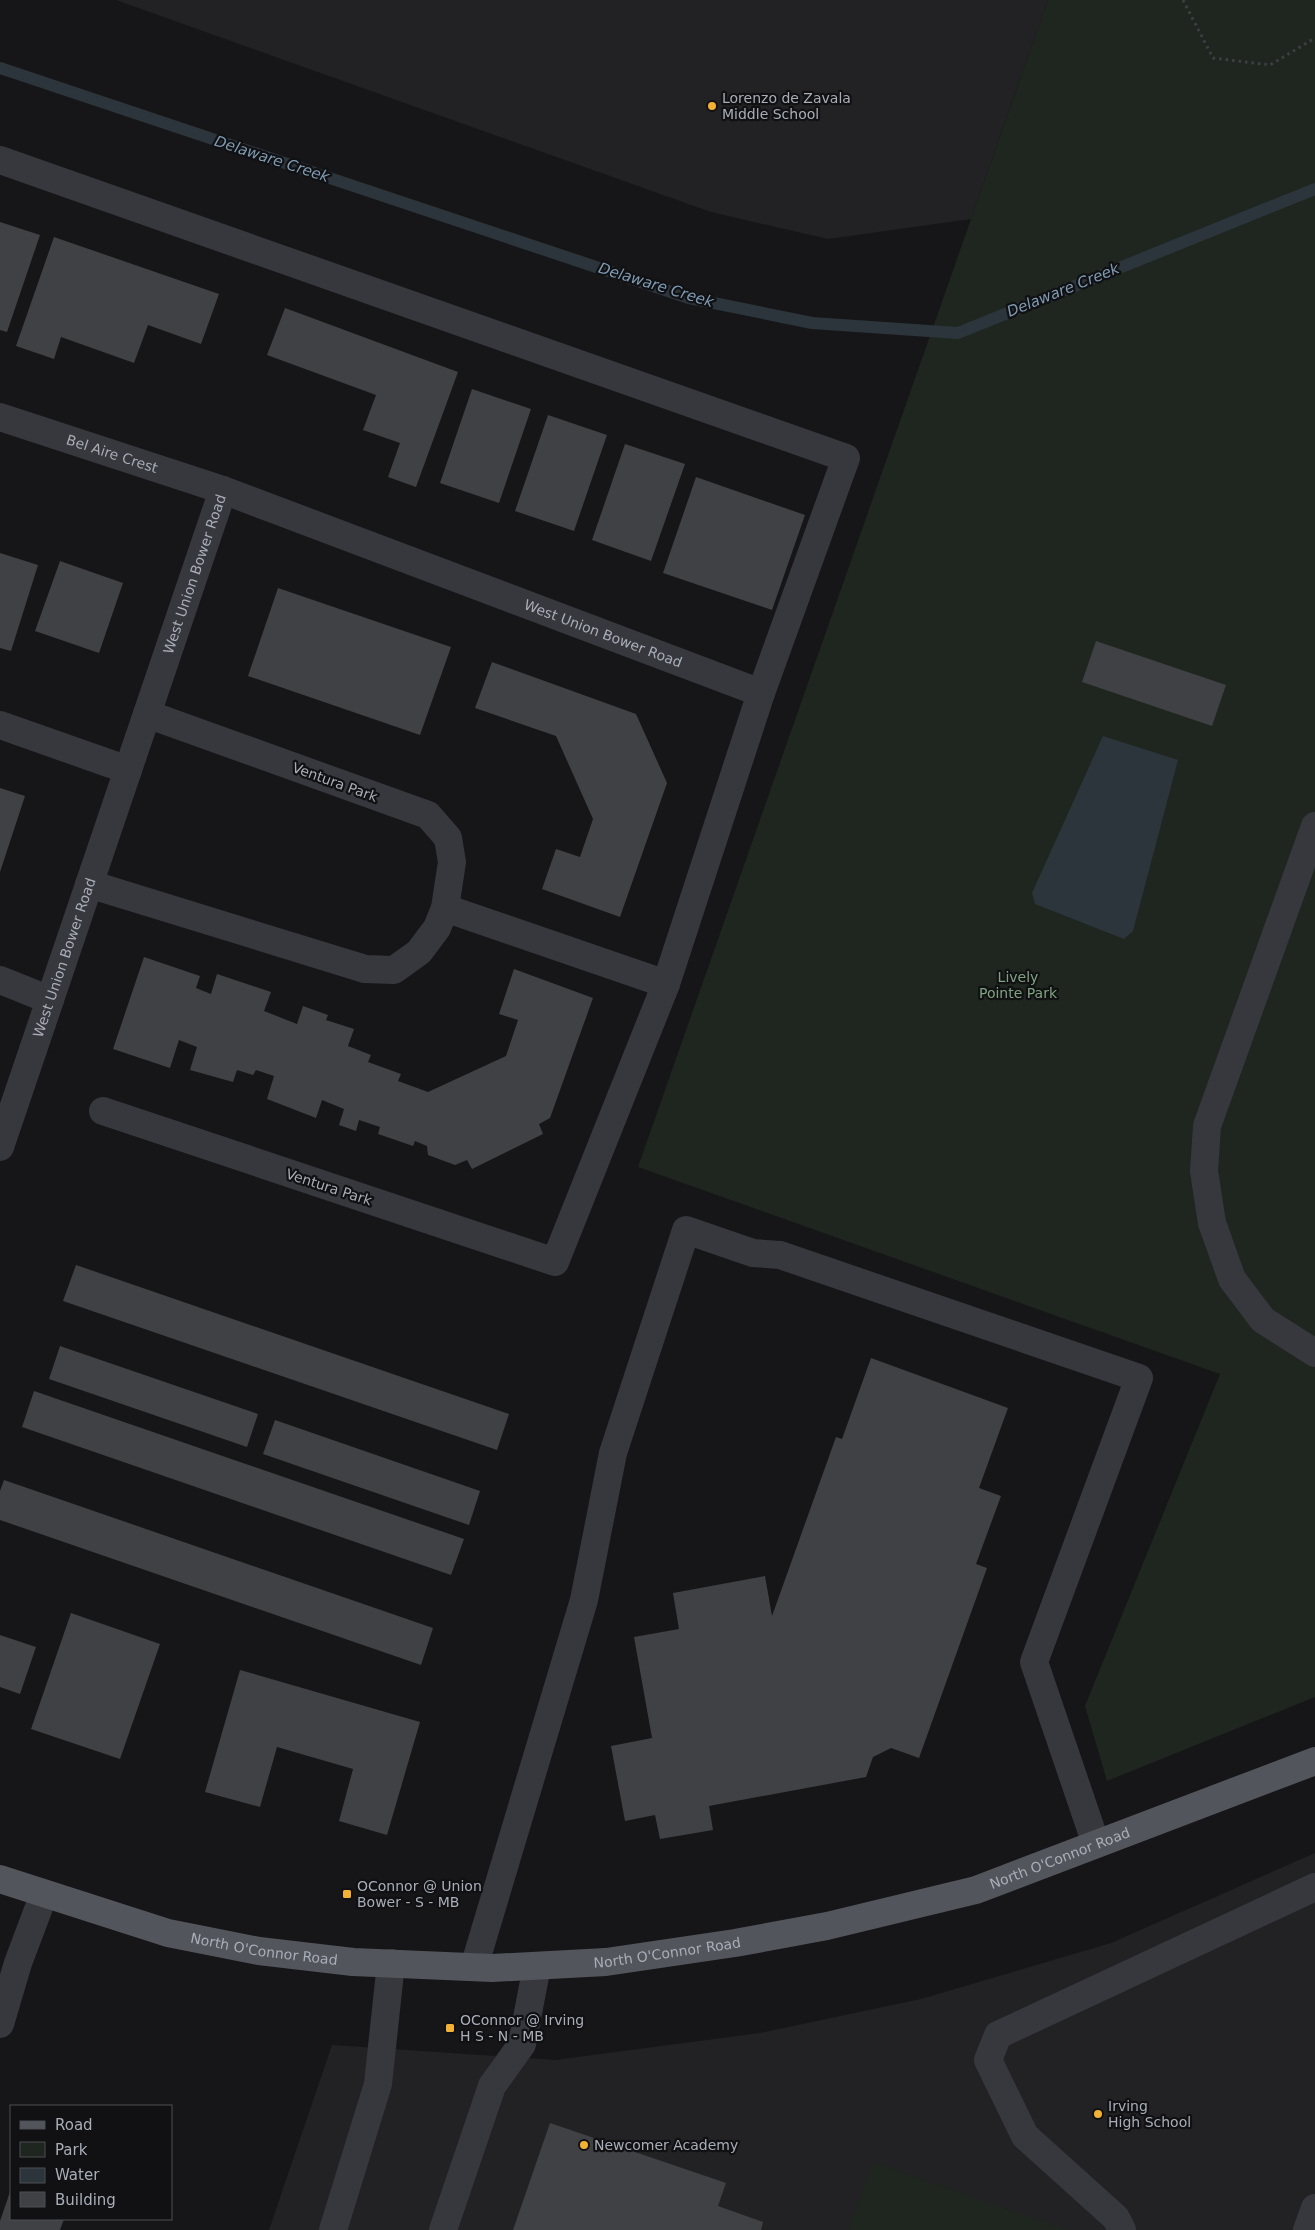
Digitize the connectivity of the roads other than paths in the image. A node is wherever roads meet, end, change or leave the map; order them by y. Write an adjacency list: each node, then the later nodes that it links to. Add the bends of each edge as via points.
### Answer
1 (0, 160): 4 (street, via 846,458)
2 (0, 417): 3 (street, Bel Aire Crest)
3 (224, 490): 4 (street, West Union Bower Road); 5 (street, West Union Bower Road)
4 (761, 693): 12 (street)
5 (147, 714): 7 (street, West Union Bower Road); 10 (street, Ventura Park, via 428,815 448,838 452,862)
6 (0, 725): 7 (street)
7 (128, 770): 9 (street, West Union Bower Road)
8 (1315, 826): 16 (street, via 1207,1126 1204,1171 1212,1223 1232,1279 1263,1320)
9 (89, 884): 10 (street, Ventura Park, via 365,969 394,970 419,952 437,928); 13 (street, West Union Bower Road)
10 (445, 908): 12 (street)
11 (0, 980): 13 (street)
12 (666, 984): 14 (street, Ventura Park, via 555,1262)
13 (50, 1000): 15 (street, West Union Bower Road)
14 (103, 1111)
15 (0, 1147)
16 (1315, 1353)
17 (1315, 1761): 18 (main road, North O'Connor Road)
18 (1096, 1844): 23 (main road, North O'Connor Road, via 976,1890 827,1926 606,1962); 24 (street, via 1034,1662 1138,1378 780,1254 753,1253 686,1230 613,1453 584,1600)
19 (0, 1879): 21 (main road, North O'Connor Road)
20 (1315, 1887): 29 (street, via 998,2035 988,2060 1025,2136 1116,2218)
21 (44, 1894): 22 (main road, North O'Connor Road, via 168,1933 259,1950 353,1962); 25 (street, via 18,1963)
22 (391, 1963): 24 (main road, North O'Connor Road); 27 (street, via 378,2084)
23 (538, 1966): 24 (main road, North O'Connor Road); 28 (street, via 522,2044 492,2086)
24 (474, 1967)
25 (0, 2024)
26 (1315, 2208): 30 (street)
27 (333, 2230)
28 (443, 2230)
29 (1122, 2230)
30 (1307, 2230)

